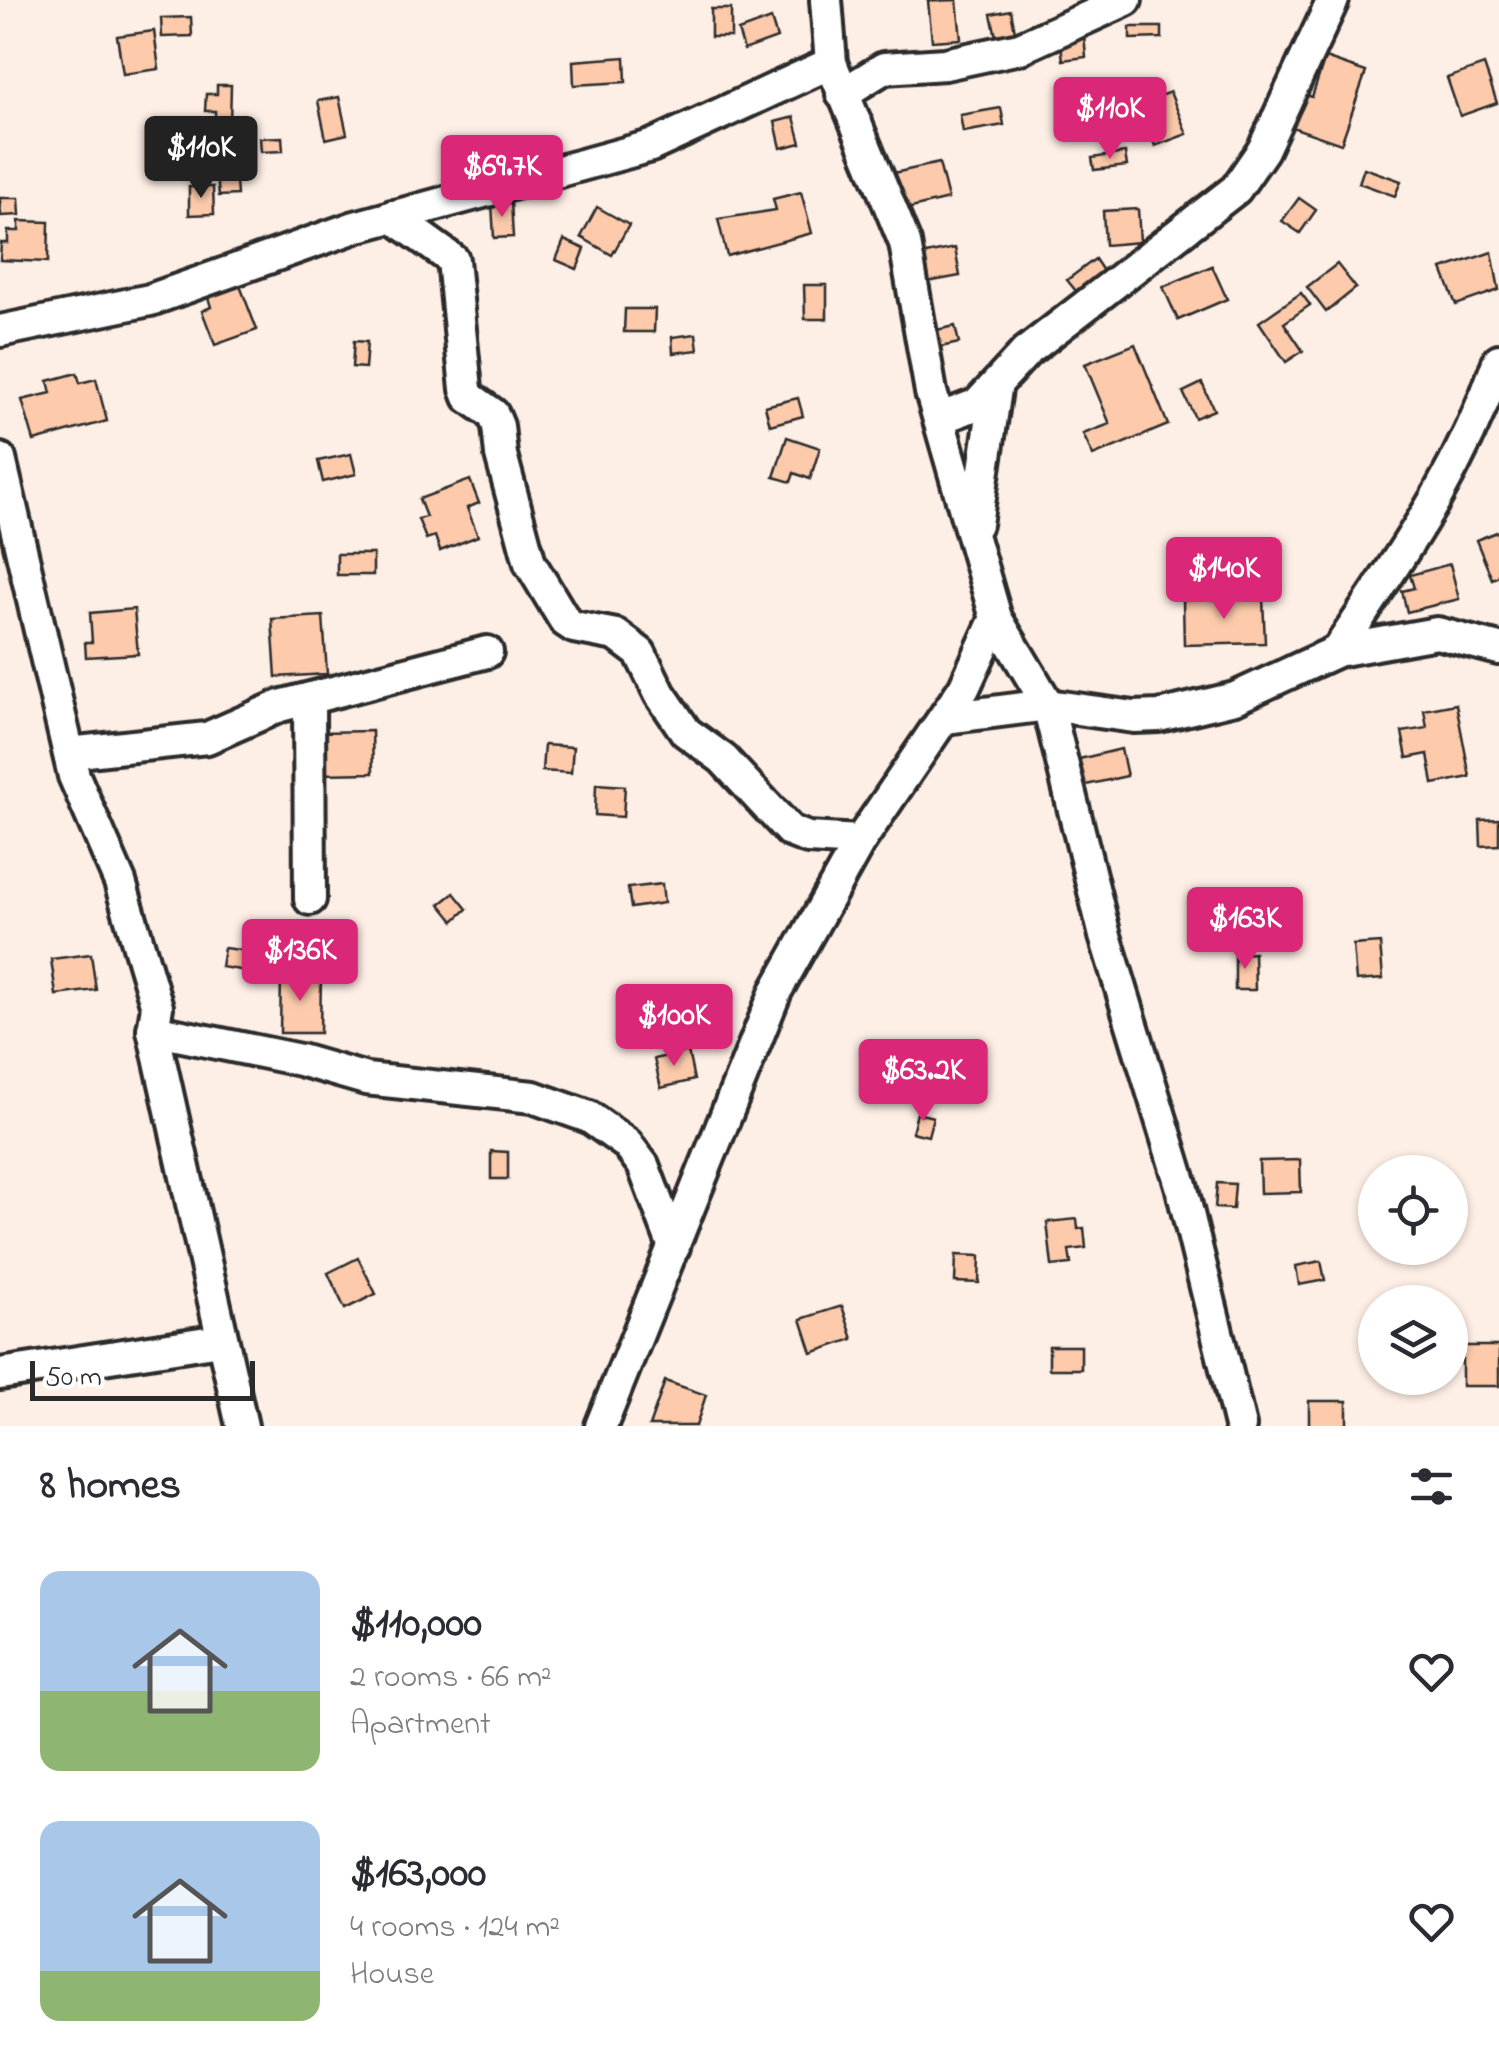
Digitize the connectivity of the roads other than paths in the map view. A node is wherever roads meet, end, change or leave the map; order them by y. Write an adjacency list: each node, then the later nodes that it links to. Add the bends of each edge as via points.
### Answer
1 (826, 0): 4 (street)
2 (1126, 0): 5 (street, via 1020,48 884,68)
3 (1333, 0): 9 (street, via 1263,150 1236,189 1026,352)
4 (831, 64): 5 (street); 6 (street, via 651,146)
5 (842, 94): 10 (street, via 905,243 930,392)
6 (392, 216): 7 (street, via 150,300); 21 (street, via 453,260 466,388 498,426 530,563 552,605 574,628 616,636 640,653 686,732 723,759 790,831)
7 (0, 330)
8 (1499, 360): 15 (street, via 1440,498)
9 (996, 388): 10 (street, via 966,411); 12 (street)
10 (941, 418): 12 (street)
11 (0, 459): 20 (street)
12 (974, 544): 13 (street)
13 (996, 618): 18 (street); 19 (street)
14 (1499, 648): 15 (street, via 1436,633)
15 (1337, 651): 18 (street, via 1200,710 1134,717)
16 (487, 652): 17 (street)
17 (309, 699): 20 (street, via 207,738); 22 (street)
18 (1048, 705): 19 (street); 29 (street, via 1105,936 1181,1184)
19 (945, 718): 21 (street)
20 (70, 753): 23 (street, via 120,882 157,1007)
21 (860, 841): 24 (street, via 776,991)
22 (310, 899)
23 (154, 1030): 24 (street, via 366,1078 533,1097 588,1117 627,1144 643,1165); 25 (street)
24 (674, 1247): 28 (street)
25 (220, 1340): 26 (street); 27 (street)
26 (0, 1374)
27 (242, 1426)
28 (601, 1426)
29 (1240, 1426)

